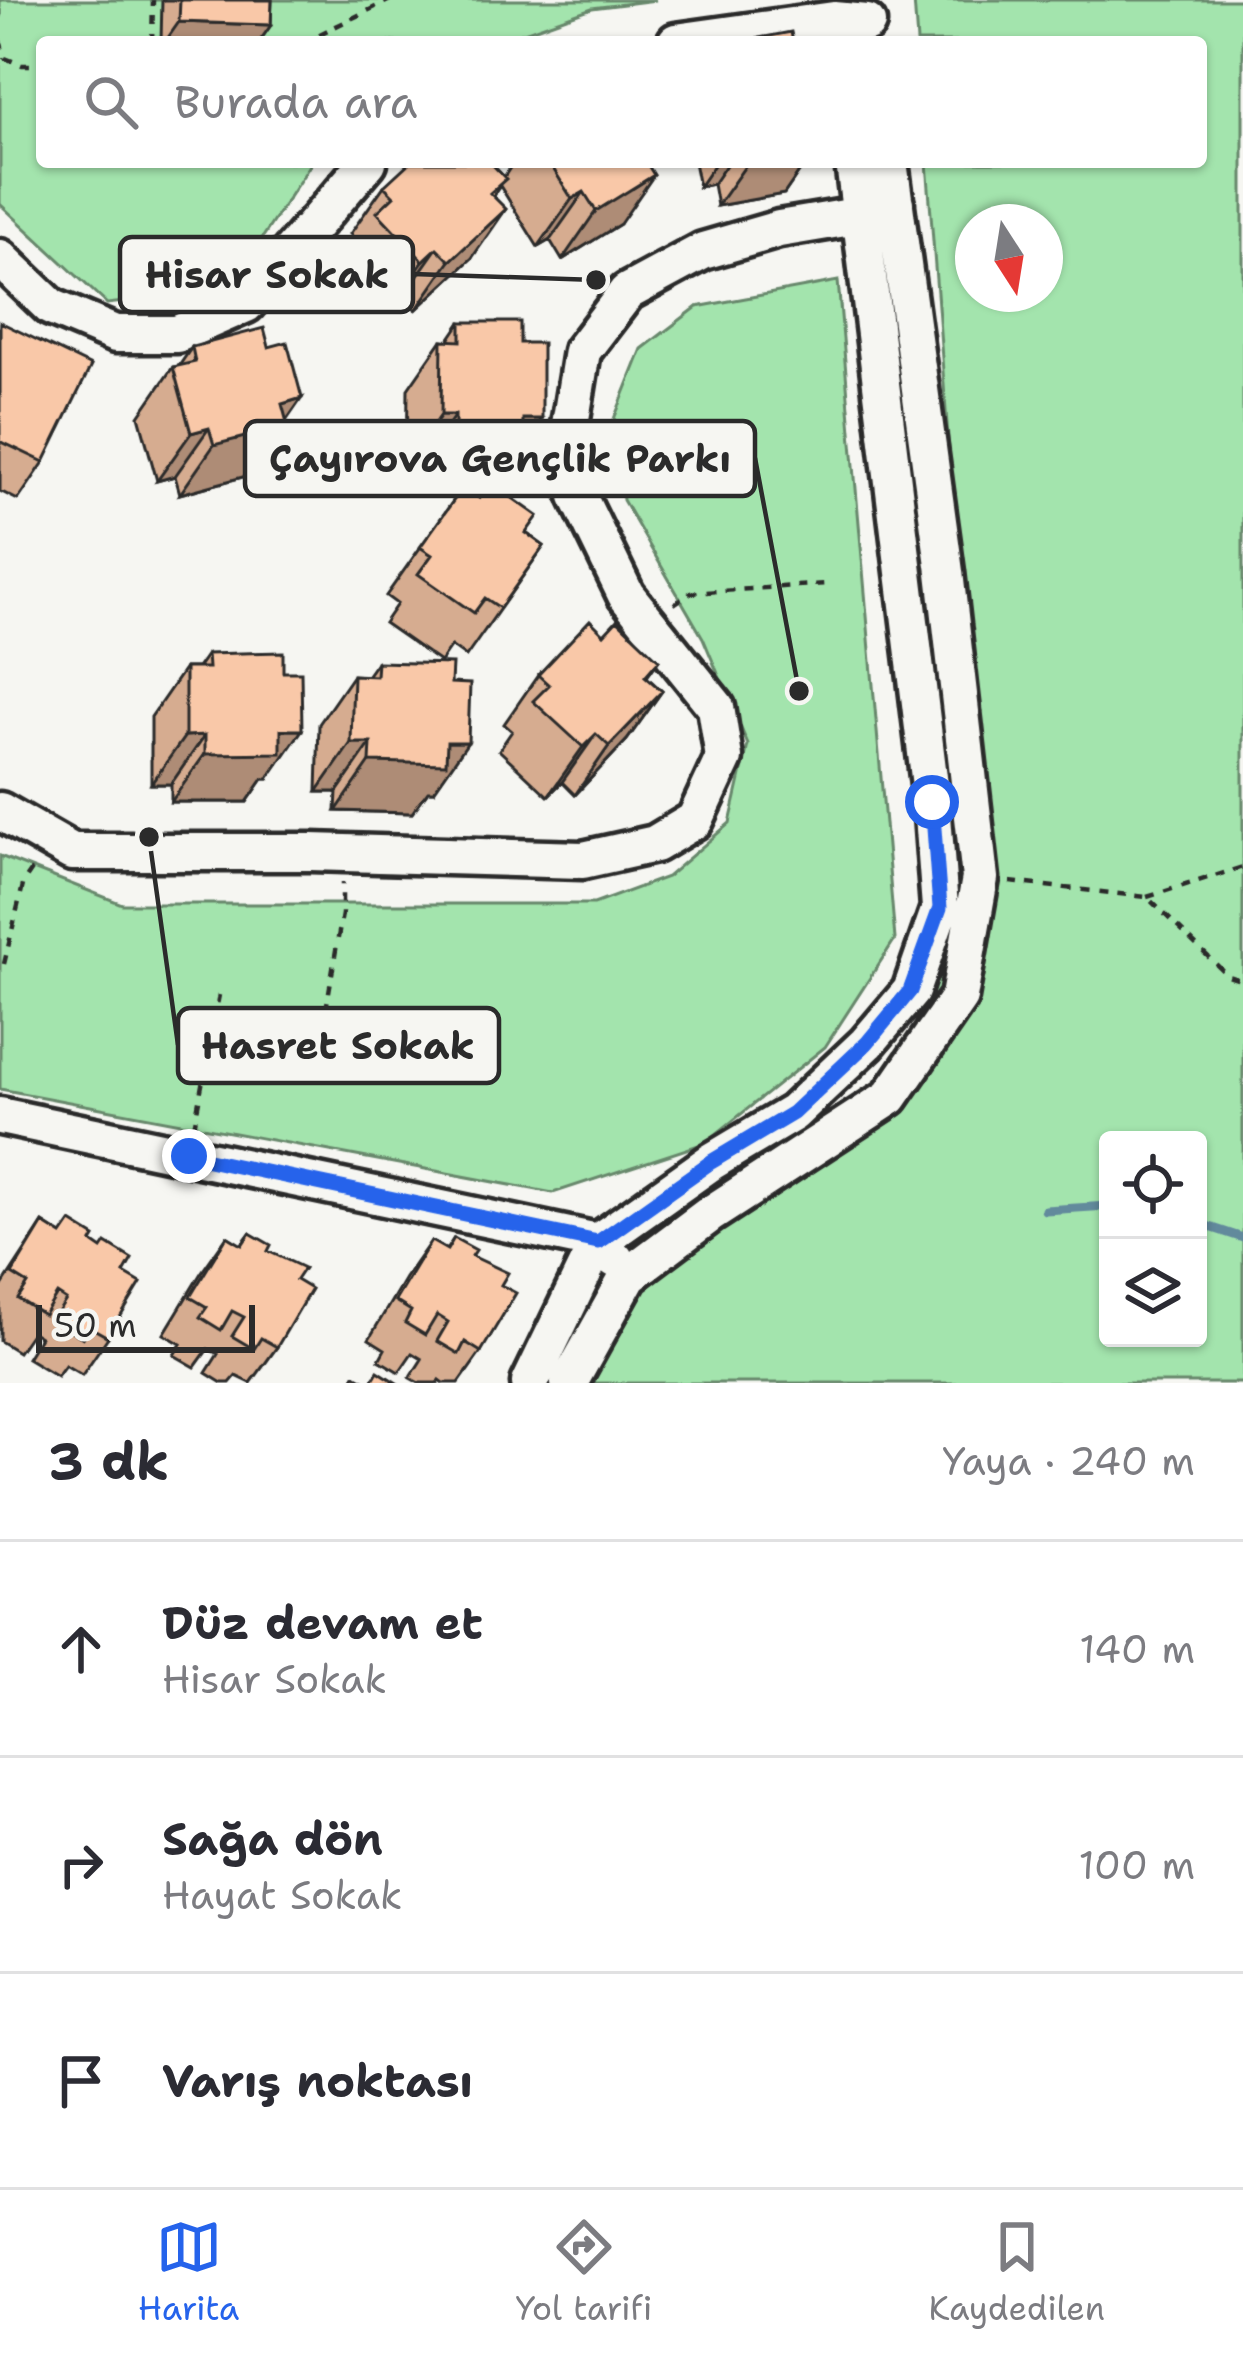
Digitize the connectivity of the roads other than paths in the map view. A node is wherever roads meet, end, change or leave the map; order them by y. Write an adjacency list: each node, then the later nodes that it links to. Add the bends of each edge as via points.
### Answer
1 (851, 21): 2 (street)
2 (726, 36)
3 (363, 168): 7 (street, via 246,304 177,334 115,334 51,307)
4 (857, 168): 6 (street)
5 (889, 168): 6 (street)
6 (879, 209): 8 (street, via 703,251 627,292 582,351 571,425 578,496 626,595 716,707 724,758 695,820 655,844 583,860 71,852); 10 (street, via 940,908 910,991 867,1043 793,1113); 11 (street, via 945,572 980,878 959,998 890,1097)
7 (0, 258)
8 (0, 811)
9 (0, 1116): 10 (street)
10 (598, 1242): 11 (street); 12 (street)
11 (629, 1275): 13 (street)
12 (530, 1383)
13 (569, 1383)

